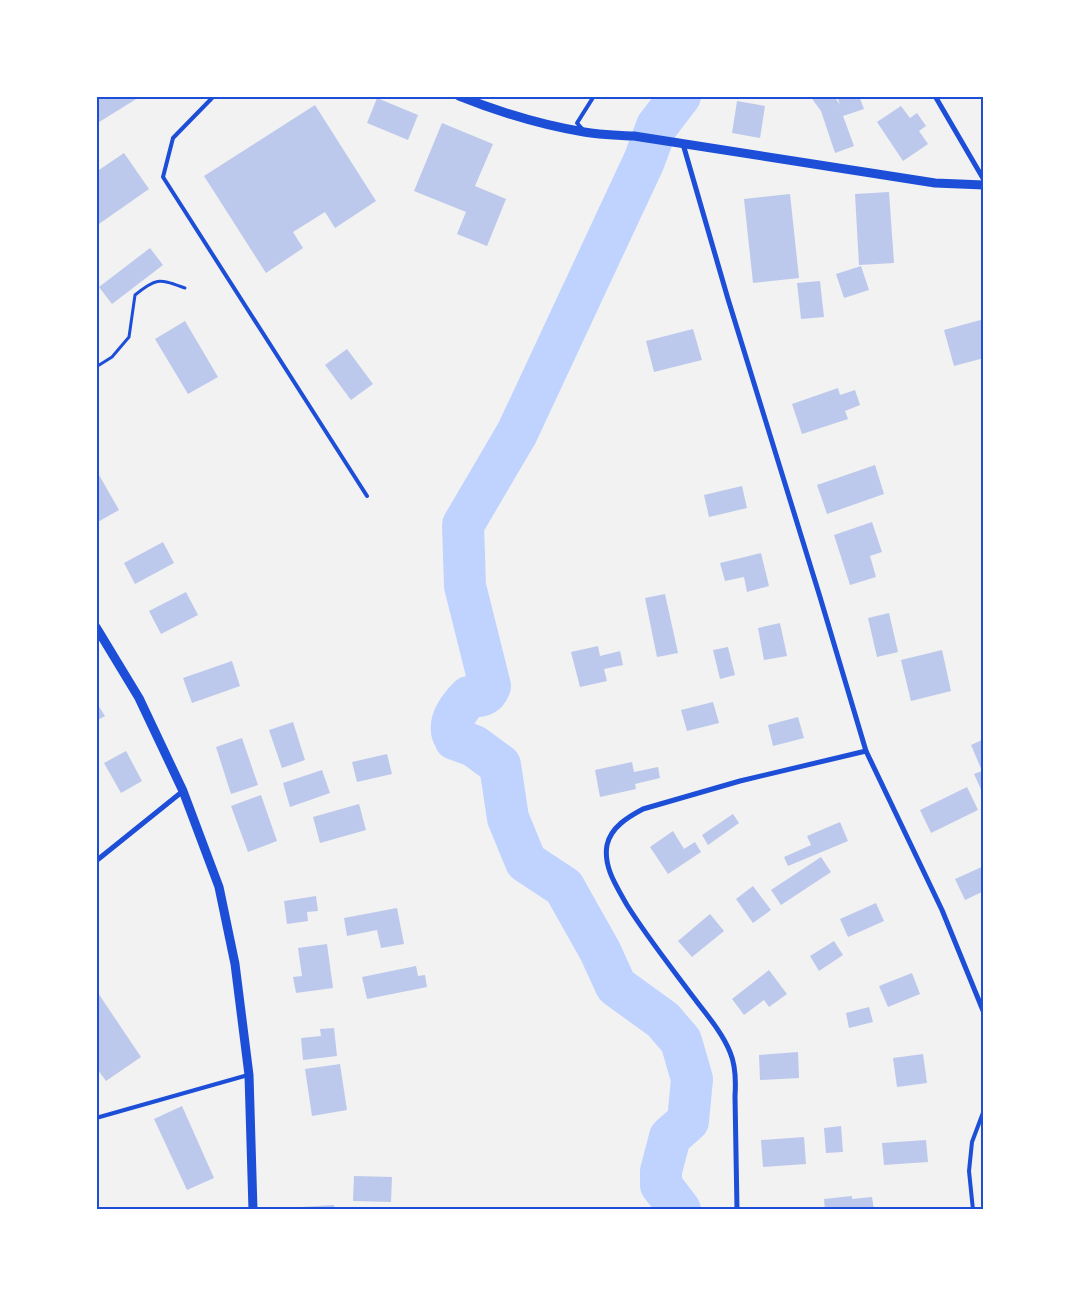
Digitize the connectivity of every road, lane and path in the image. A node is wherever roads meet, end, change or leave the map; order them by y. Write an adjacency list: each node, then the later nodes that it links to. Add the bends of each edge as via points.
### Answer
1 (214, 96): 11 (lane, via 173,138 163,177)
2 (459, 96): 5 (street, via 536,122)
3 (594, 96): 5 (lane, via 577,123)
4 (936, 96): 7 (street)
5 (586, 133): 6 (street)
6 (679, 143): 8 (street, via 935,183); 13 (street)
7 (984, 180)
8 (984, 185)
9 (185, 288): 10 (path, via 164,280 150,283 135,295 129,337 112,356)
10 (96, 367)
11 (367, 496)
12 (96, 627): 14 (street, via 139,698)
13 (866, 751): 16 (street, via 942,910); 21 (street, via 740,781 643,809 615,828 607,844 608,866 617,888 642,928 722,1037 734,1065)
14 (183, 791): 15 (street); 17 (street, via 219,888 235,964)
15 (96, 861)
16 (984, 1013)
17 (249, 1075): 19 (lane); 20 (street)
18 (984, 1110): 22 (lane, via 972,1142 969,1171)
19 (96, 1118)
20 (254, 1210)
21 (737, 1210)
22 (973, 1210)

